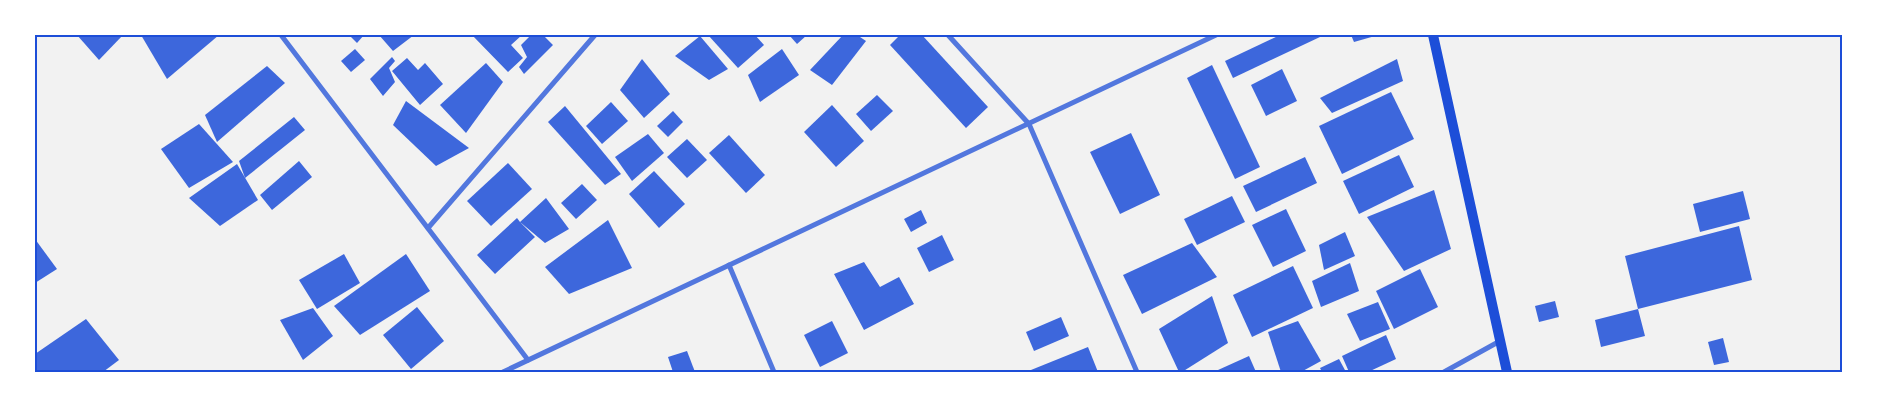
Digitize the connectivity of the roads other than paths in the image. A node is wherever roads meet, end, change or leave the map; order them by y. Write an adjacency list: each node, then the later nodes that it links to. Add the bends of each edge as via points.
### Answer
1 (281, 35): 7 (street)
2 (595, 35): 7 (street)
3 (948, 35): 6 (street)
4 (1216, 35): 6 (street)
5 (1433, 35): 9 (main road)
6 (1029, 124): 8 (street); 13 (street)
7 (428, 228): 10 (street)
8 (728, 266): 10 (street); 12 (street)
9 (1500, 341): 14 (street); 15 (main road)
10 (528, 360): 11 (street)
11 (504, 372)
12 (774, 372)
13 (1137, 372)
14 (1444, 372)
15 (1507, 372)

